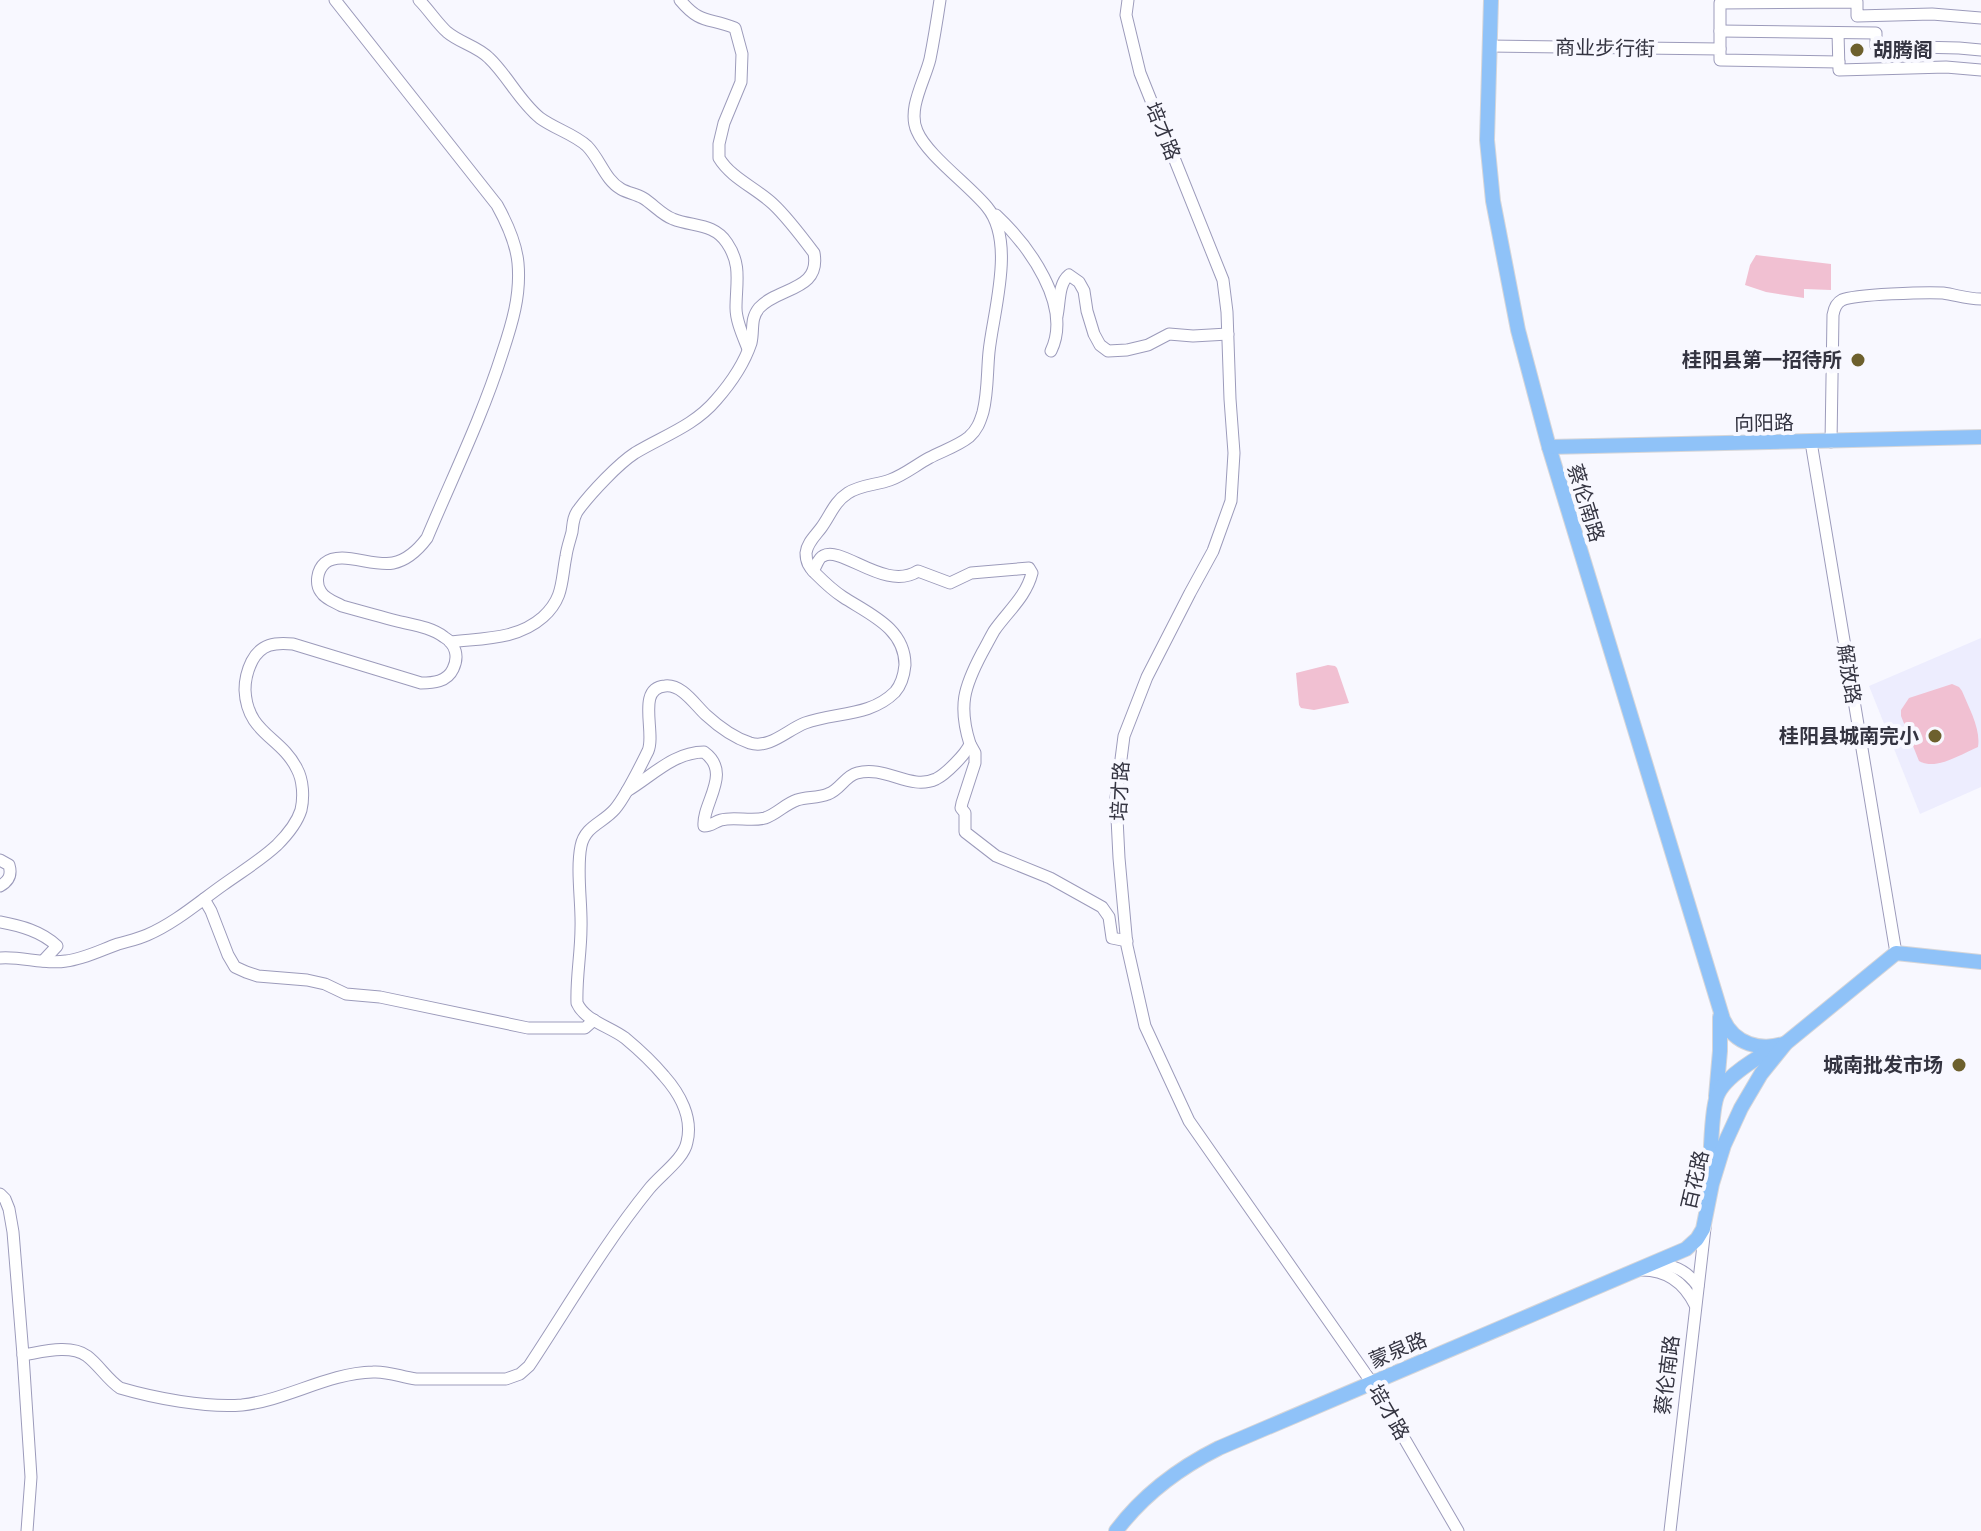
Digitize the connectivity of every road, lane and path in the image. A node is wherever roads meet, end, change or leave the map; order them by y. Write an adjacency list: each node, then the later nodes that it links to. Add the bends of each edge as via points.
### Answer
1 (335, 0): 30 (street, via 497,205 518,261 515,310 495,378 427,538 406,559 376,565 334,559 318,572 320,592 329,599 429,629)
2 (419, 0): 23 (street, via 445,30 488,57 541,118 587,147 617,187 671,219 716,230 736,264 737,317)
3 (680, 0): 23 (street, via 701,19 735,28 738,35 741,82 719,144 722,164 772,202 816,260 810,278 767,300 756,313)
4 (940, 0): 19 (street, via 916,100 916,129)
5 (1128, 0): 22 (street, 培才路, via 1126,15 1140,73 1223,280)
6 (1491, 0): 12 (main road, 蔡伦南路)
7 (1857, 16): 8 (street); 9 (street, via 1857,2 1720,3); 11 (street)
8 (1981, 18)
9 (1720, 31): 10 (street); 14 (street)
10 (1838, 33): 11 (street); 16 (street)
11 (1857, 33): 13 (street, via 1876,33)
12 (1489, 46): 14 (street, 商业步行街); 28 (main road, 蔡伦南路, via 1487,140 1493,201 1518,330)
13 (1876, 46): 15 (street); 17 (street)
14 (1720, 49): 16 (street, 商业步行街, via 1720,60)
15 (1981, 50)
16 (1839, 62): 17 (street, 商业步行街, via 1839,70)
17 (1876, 69): 18 (street, 商业步行街)
18 (1981, 70)
19 (990, 209): 21 (street, via 1039,270); 29 (street, via 1001,257 988,384 978,426 967,438 894,478 860,487 836,502 806,552)
20 (1981, 299): 27 (street, via 1944,293 1840,300 1833,315)
21 (1057, 316): 22 (street, via 1069,275 1084,291 1094,334 1108,351 1148,345 1169,334); 24 (street)
22 (1228, 334): 37 (street, 培才路, via 1231,501 1213,551 1147,677 1124,736 1116,798)
23 (748, 349): 30 (street, via 730,383 702,414 633,455 579,509 561,591 545,615 506,636)
24 (1051, 351)
25 (1981, 437): 27 (main road, 向阳路)
26 (1811, 442): 27 (main road, 向阳路); 28 (main road, 向阳路); 38 (street, 解放路)
27 (1831, 442)
28 (1549, 447): 42 (main road, 蔡伦南路)
29 (813, 571): 31 (street, via 827,554 887,576 903,578 918,571 950,583 971,573 1029,568 1030,581 968,680 964,719); 32 (street, via 892,631 905,660 895,691 876,705 801,724 778,738 753,744 721,727 680,691 662,686 649,698 650,747)
30 (450, 642): 35 (street, via 457,655 455,666 449,677 436,683 293,644 262,647 247,670 249,712 299,773 301,810 276,846)
31 (970, 744): 32 (street, via 935,780 915,782 860,772 829,794 796,801 764,818 720,820 709,827 703,819 716,780 713,761 704,752 678,757); 37 (street, via 975,757 961,808 965,832 996,856 1102,907 1112,938)
32 (626, 791): 43 (street, via 614,810 590,828 581,847 577,1003)
33 (0, 860): 34 (street, via 11,871)
34 (0, 886)
35 (204, 899): 40 (street, via 147,935 68,961); 43 (street, via 235,967 258,976 307,980 346,994 519,1027 585,1028)
36 (0, 922): 40 (street, via 47,937 57,946)
37 (1127, 941): 52 (street, 培才路, via 1145,1026 1189,1121)
38 (1896, 953): 41 (main road); 44 (main road, 百花路)
39 (0, 958): 40 (street)
40 (43, 961)
41 (1981, 962)
42 (1718, 1004): 44 (main road, 蔡伦南路, via 1726,1025 1743,1041 1765,1047); 45 (main road, 蔡伦南路)
43 (594, 1020): 51 (street, via 626,1039 664,1076 686,1110 687,1146 632,1211 520,1374 491,1380 362,1373 260,1401 222,1405 120,1388 79,1352)
44 (1786, 1043): 45 (main road, 百花路, via 1727,1082); 47 (main road, 百花路, via 1761,1074 1732,1126)
45 (1716, 1101): 47 (main road, 百花路)
46 (0, 1194): 51 (street, via 13,1232)
47 (1705, 1223): 48 (main road, 蒙泉路, via 1692,1245); 49 (street, 蔡伦南路)
48 (1645, 1267): 49 (street, via 1679,1268); 50 (street, via 1673,1278); 52 (main road, 蒙泉路)
49 (1698, 1286): 50 (street, 蔡伦南路)
50 (1696, 1306): 56 (street, 蔡伦南路)
51 (23, 1355): 53 (street, via 31,1477)
52 (1372, 1383): 54 (main road, 蒙泉路, via 1202,1456 1156,1489); 55 (street, 培才路)
53 (27, 1531)
54 (1116, 1531)
55 (1458, 1531)
56 (1670, 1531)

